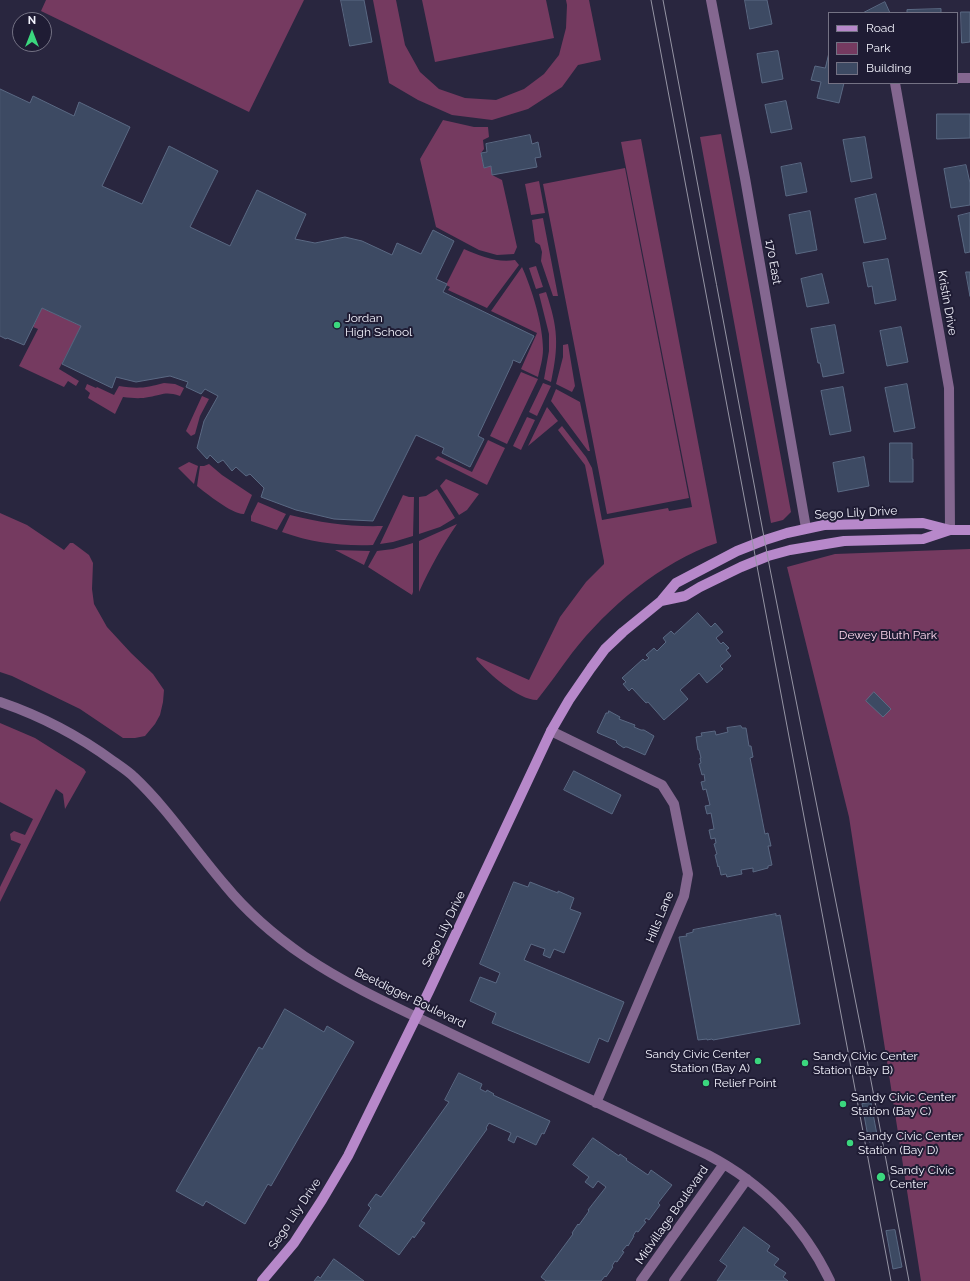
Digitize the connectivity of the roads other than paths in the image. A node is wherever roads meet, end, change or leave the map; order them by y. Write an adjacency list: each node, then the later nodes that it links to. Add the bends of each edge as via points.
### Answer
1 (711, 0): 5 (street, 170 East)
2 (958, 78): 3 (street)
3 (970, 78)
4 (895, 84): 6 (street, Kristin Drive, via 949,388)
5 (806, 528): 6 (main road, Sego Lily Drive, via 824,525 923,523); 8 (main road, Sego Lily Drive, via 737,551 676,583)
6 (950, 530): 7 (main road, Sego Lily Drive); 8 (main road, Sego Lily Drive, via 923,539 844,541 790,550 741,567 685,596)
7 (970, 530)
8 (661, 601): 10 (main road, Sego Lily Drive, via 605,649)
9 (0, 702): 11 (street, Beetdigger Boulevard, via 70,732 133,775 174,820 227,887 269,929 327,970)
10 (551, 731): 11 (main road, Sego Lily Drive); 12 (street, Hills Lane, via 662,785 674,804 688,874 684,896)
11 (417, 1017): 12 (street, Beetdigger Boulevard); 15 (main road, Sego Lily Drive, via 351,1150 322,1200 294,1243)
12 (596, 1103): 13 (street, Beetdigger Boulevard)
13 (724, 1164): 14 (street, Beetdigger Boulevard); 16 (street, Midvillage Boulevard)
14 (747, 1179): 17 (street); 18 (street, Beetdigger Boulevard, via 774,1200 790,1218 813,1250)
15 (262, 1281)
16 (641, 1281)
17 (674, 1281)
18 (830, 1281)

